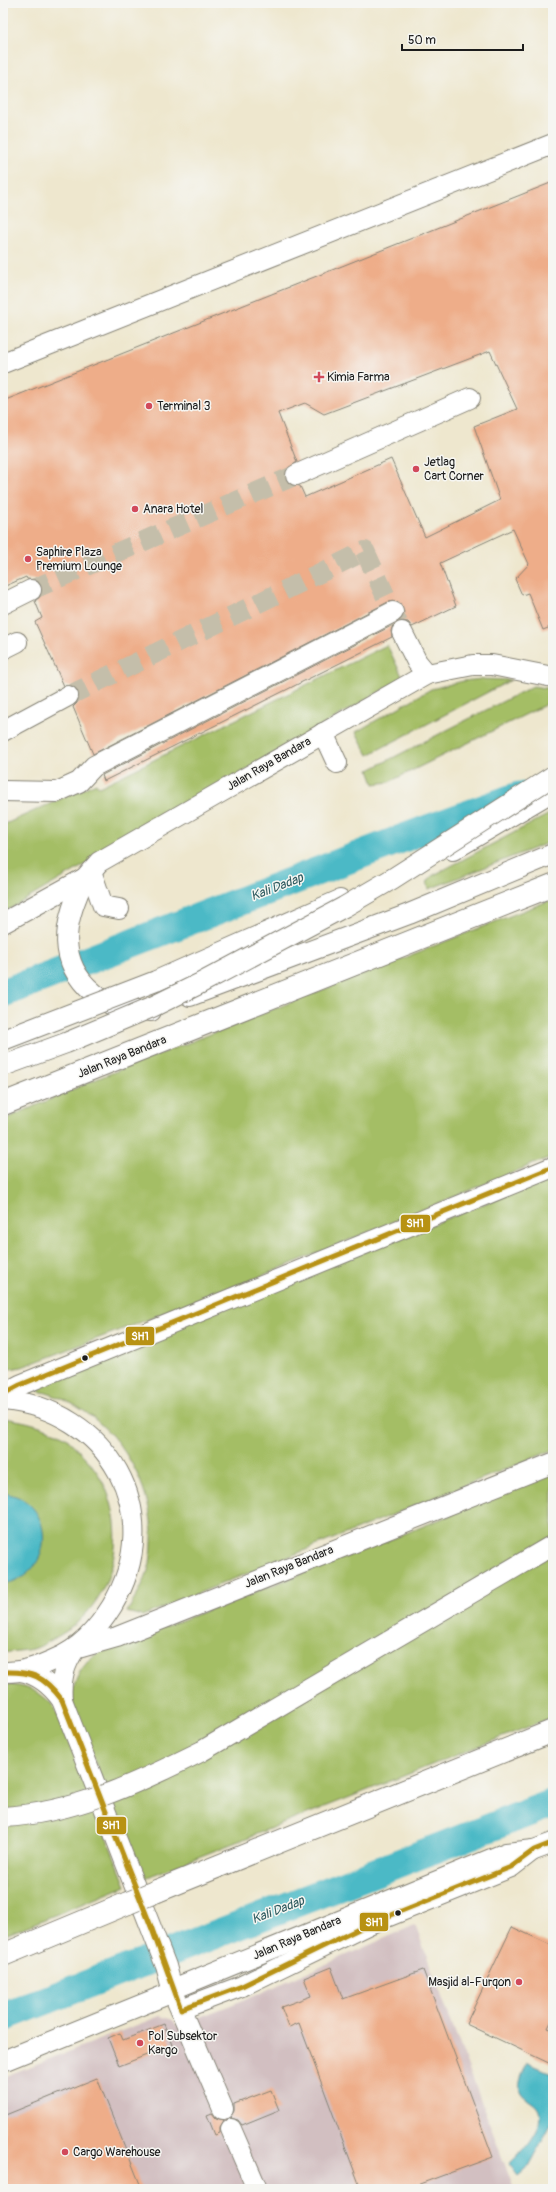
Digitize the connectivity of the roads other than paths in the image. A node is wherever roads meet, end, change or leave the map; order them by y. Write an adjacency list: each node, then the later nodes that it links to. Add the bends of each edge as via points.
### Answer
1 (553, 144): 2 (street)
2 (3, 363)
3 (470, 398): 4 (street)
4 (296, 474)
5 (31, 590): 6 (street)
6 (3, 604)
7 (393, 612): 17 (street, via 94,766 79,782 57,792)
8 (402, 632): 9 (street, via 417,662)
9 (427, 674): 10 (street, Jalan Raya Bandara, via 473,665 492,665); 13 (street, Jalan Raya Bandara)
10 (553, 677)
11 (68, 696): 12 (street)
12 (8, 728): 14 (street)
13 (323, 733): 15 (street); 20 (street, Jalan Raya Bandara, via 100,862)
14 (3, 747)
15 (337, 763)
16 (553, 776): 27 (street, bridge, via 344,908 152,1007)
17 (3, 791)
18 (553, 791): 25 (street, bridge, via 454,849 156,981)
19 (553, 854): 24 (street, via 409,914)
20 (88, 875): 22 (street, via 103,906); 23 (street, Jalan Raya Bandara); 24 (street, via 73,908 68,929 69,961 80,979 96,996 118,1007)
21 (553, 885): 28 (main road, Jalan Raya Bandara)
22 (119, 909)
23 (3, 923)
24 (151, 1011): 26 (street)
25 (3, 1040)
26 (3, 1060)
27 (3, 1066)
28 (3, 1104)
29 (553, 1167): 30 (street)
30 (3, 1394)
31 (3, 1400): 34 (street, via 31,1404 71,1421 91,1437 115,1465 130,1501 134,1536 128,1572 117,1598 100,1625)
32 (553, 1463): 34 (street, Jalan Raya Bandara, via 117,1637)
33 (553, 1545): 38 (street, bridge, via 202,1752 84,1803 48,1812)
34 (75, 1649): 35 (street, via 47,1663); 36 (street, via 65,1666)
35 (11, 1672): 36 (street, via 37,1675 50,1685)
36 (62, 1700): 41 (street, via 152,1929)
37 (553, 1732): 40 (main road, bridge)
38 (3, 1817)
39 (547, 1848): 41 (street, Jalan Raya Bandara, via 506,1853 365,1917)
40 (3, 1955)
41 (175, 1997): 42 (street, Jalan Raya Bandara); 43 (street)
42 (3, 2061)
43 (222, 2109)
44 (231, 2129): 45 (street)
45 (257, 2189)

